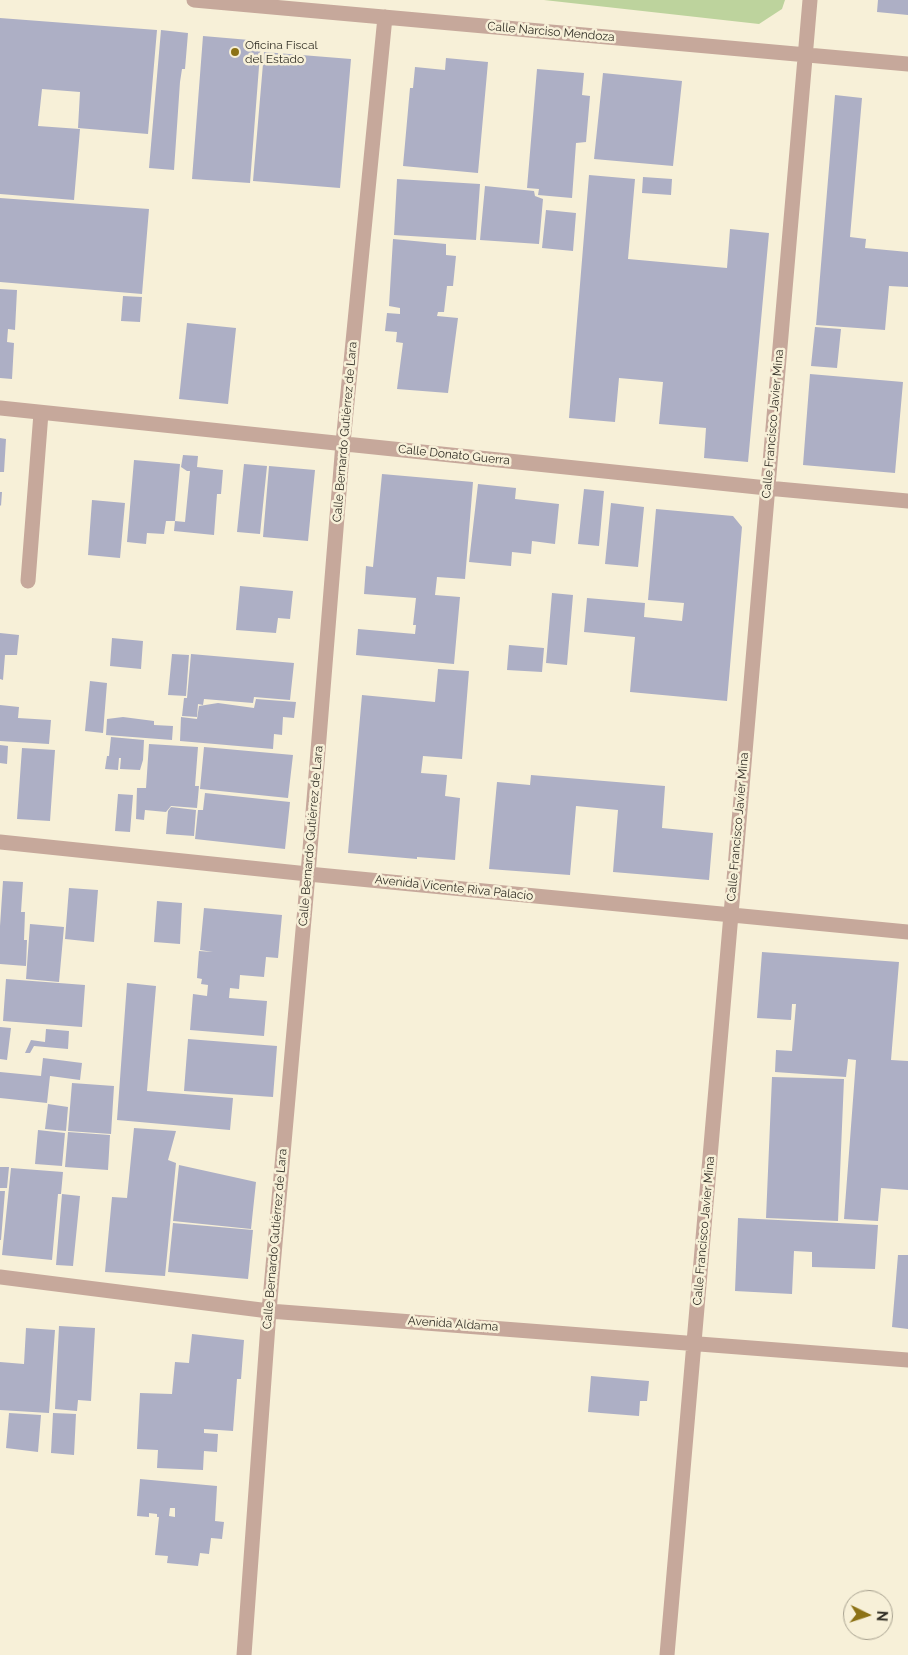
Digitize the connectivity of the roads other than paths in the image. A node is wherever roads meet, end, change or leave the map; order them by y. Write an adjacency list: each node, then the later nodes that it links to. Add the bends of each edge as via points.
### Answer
1 (194, 0): 3 (street, Calle Narciso Mendoza)
2 (810, 0): 4 (street, Calle Francisco Javier Mina)
3 (385, 17): 4 (street, Calle Narciso Mendoza); 8 (street, Calle Bernardo Gutiérrez de Lara)
4 (805, 55): 5 (street, Calle Narciso Mendoza); 9 (street, Calle Francisco Javier Mina)
5 (908, 64)
6 (0, 408): 7 (street, Calle Donato Guerra)
7 (41, 413): 8 (street, Calle Donato Guerra); 11 (street)
8 (343, 443): 9 (street, Calle Donato Guerra); 13 (street, Calle Bernardo Gutiérrez de Lara)
9 (767, 488): 10 (street, Calle Donato Guerra); 14 (street, Calle Francisco Javier Mina)
10 (908, 501)
11 (28, 581)
12 (0, 842): 13 (street, Avenida Vicente Riva Palacio)
13 (308, 874): 14 (street, Avenida Vicente Riva Palacio); 17 (street, Calle Bernardo Gutiérrez de Lara)
14 (731, 915): 15 (street, Avenida Vicente Riva Palacio); 18 (street, Calle Francisco Javier Mina)
15 (908, 932)
16 (0, 1277): 17 (street, Avenida Aldama)
17 (269, 1311): 18 (street, Avenida Aldama); 20 (street, Calle Bernardo Gutiérrez de Lara)
18 (694, 1342): 19 (street, Avenida Aldama); 21 (street, Calle Francisco Javier Mina)
19 (908, 1360)
20 (244, 1655)
21 (667, 1655)

